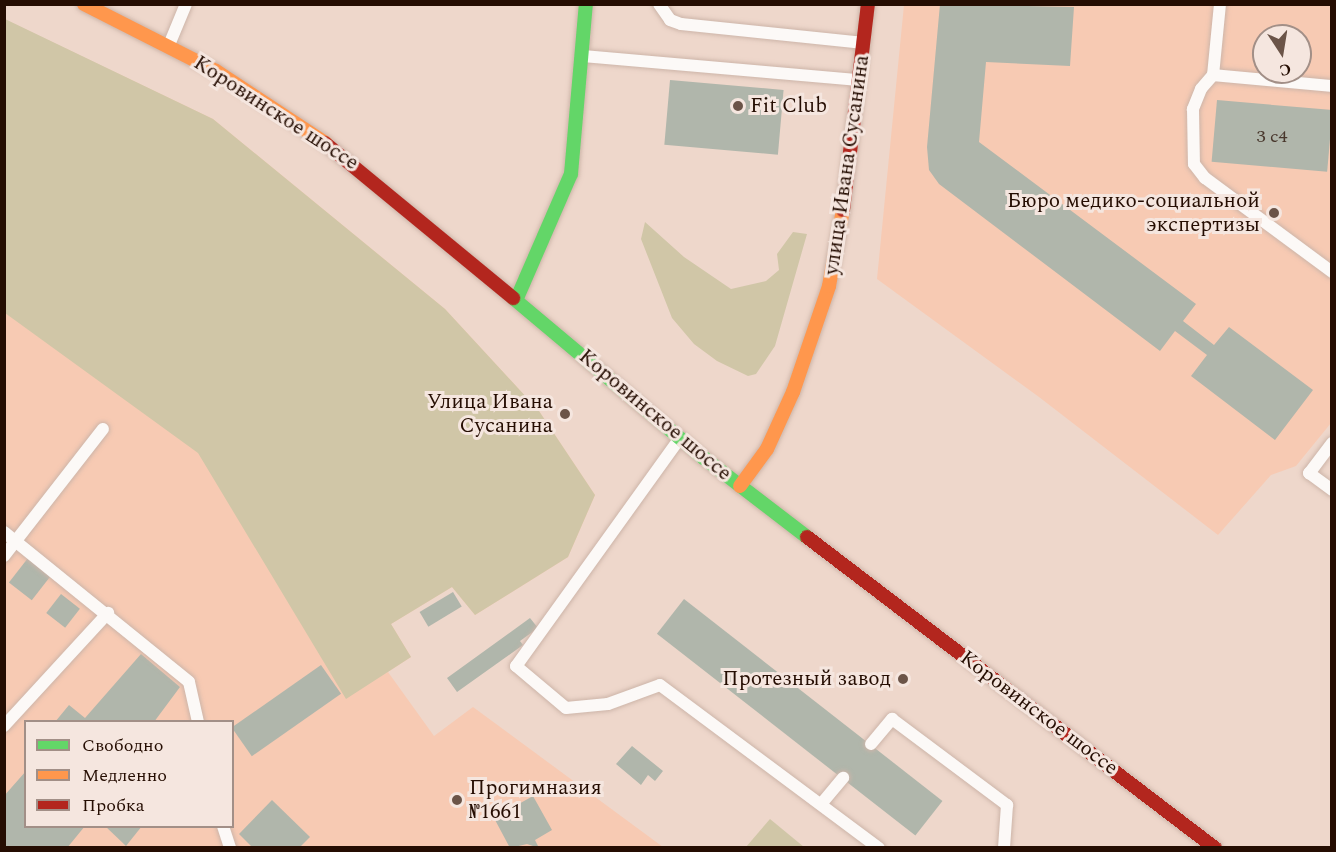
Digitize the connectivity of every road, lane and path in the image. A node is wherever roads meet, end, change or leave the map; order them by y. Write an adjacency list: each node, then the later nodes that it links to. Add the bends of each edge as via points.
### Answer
1 (84, 4): 8 (main road, Коровинское шоссе)
2 (186, 4): 8 (lane)
3 (586, 4): 9 (main road)
4 (659, 4): 7 (lane, via 670,20 681,24)
5 (868, 4): 7 (main road, улица Ивана Сусанина)
6 (1220, 4): 10 (lane)
7 (864, 43): 11 (main road, улица Ивана Сусанина)
8 (169, 45): 14 (main road, Коровинское шоссе, via 255,94 328,144)
9 (582, 56): 11 (lane); 14 (main road, via 571,174)
10 (1213, 75): 12 (lane); 13 (lane, via 1201,89 1193,109 1194,164 1205,178)
11 (860, 81): 18 (main road, улица Ивана Сусанина, via 839,242 819,324 767,449)
12 (1332, 86)
13 (1332, 272)
14 (517, 298): 16 (main road, Коровинское шоссе)
15 (103, 429): 21 (lane)
16 (681, 437): 18 (main road, Коровинское шоссе); 28 (lane, via 516,666 566,708 608,704 660,685)
17 (1332, 443): 19 (lane, via 1309,473)
18 (740, 486): 33 (main road, Коровинское шоссе)
19 (1332, 490)
20 (4, 532): 21 (lane)
21 (17, 542): 22 (lane); 23 (lane)
22 (4, 556)
23 (108, 613): 24 (lane, via 189,682); 25 (lane)
24 (198, 720)
25 (4, 726)
26 (871, 744): 32 (lane, via 892,718 1007,805)
27 (843, 778): 28 (lane)
28 (822, 803): 31 (lane)
29 (224, 828): 30 (lane)
30 (230, 848)
31 (879, 848)
32 (1004, 848)
33 (1215, 848)

